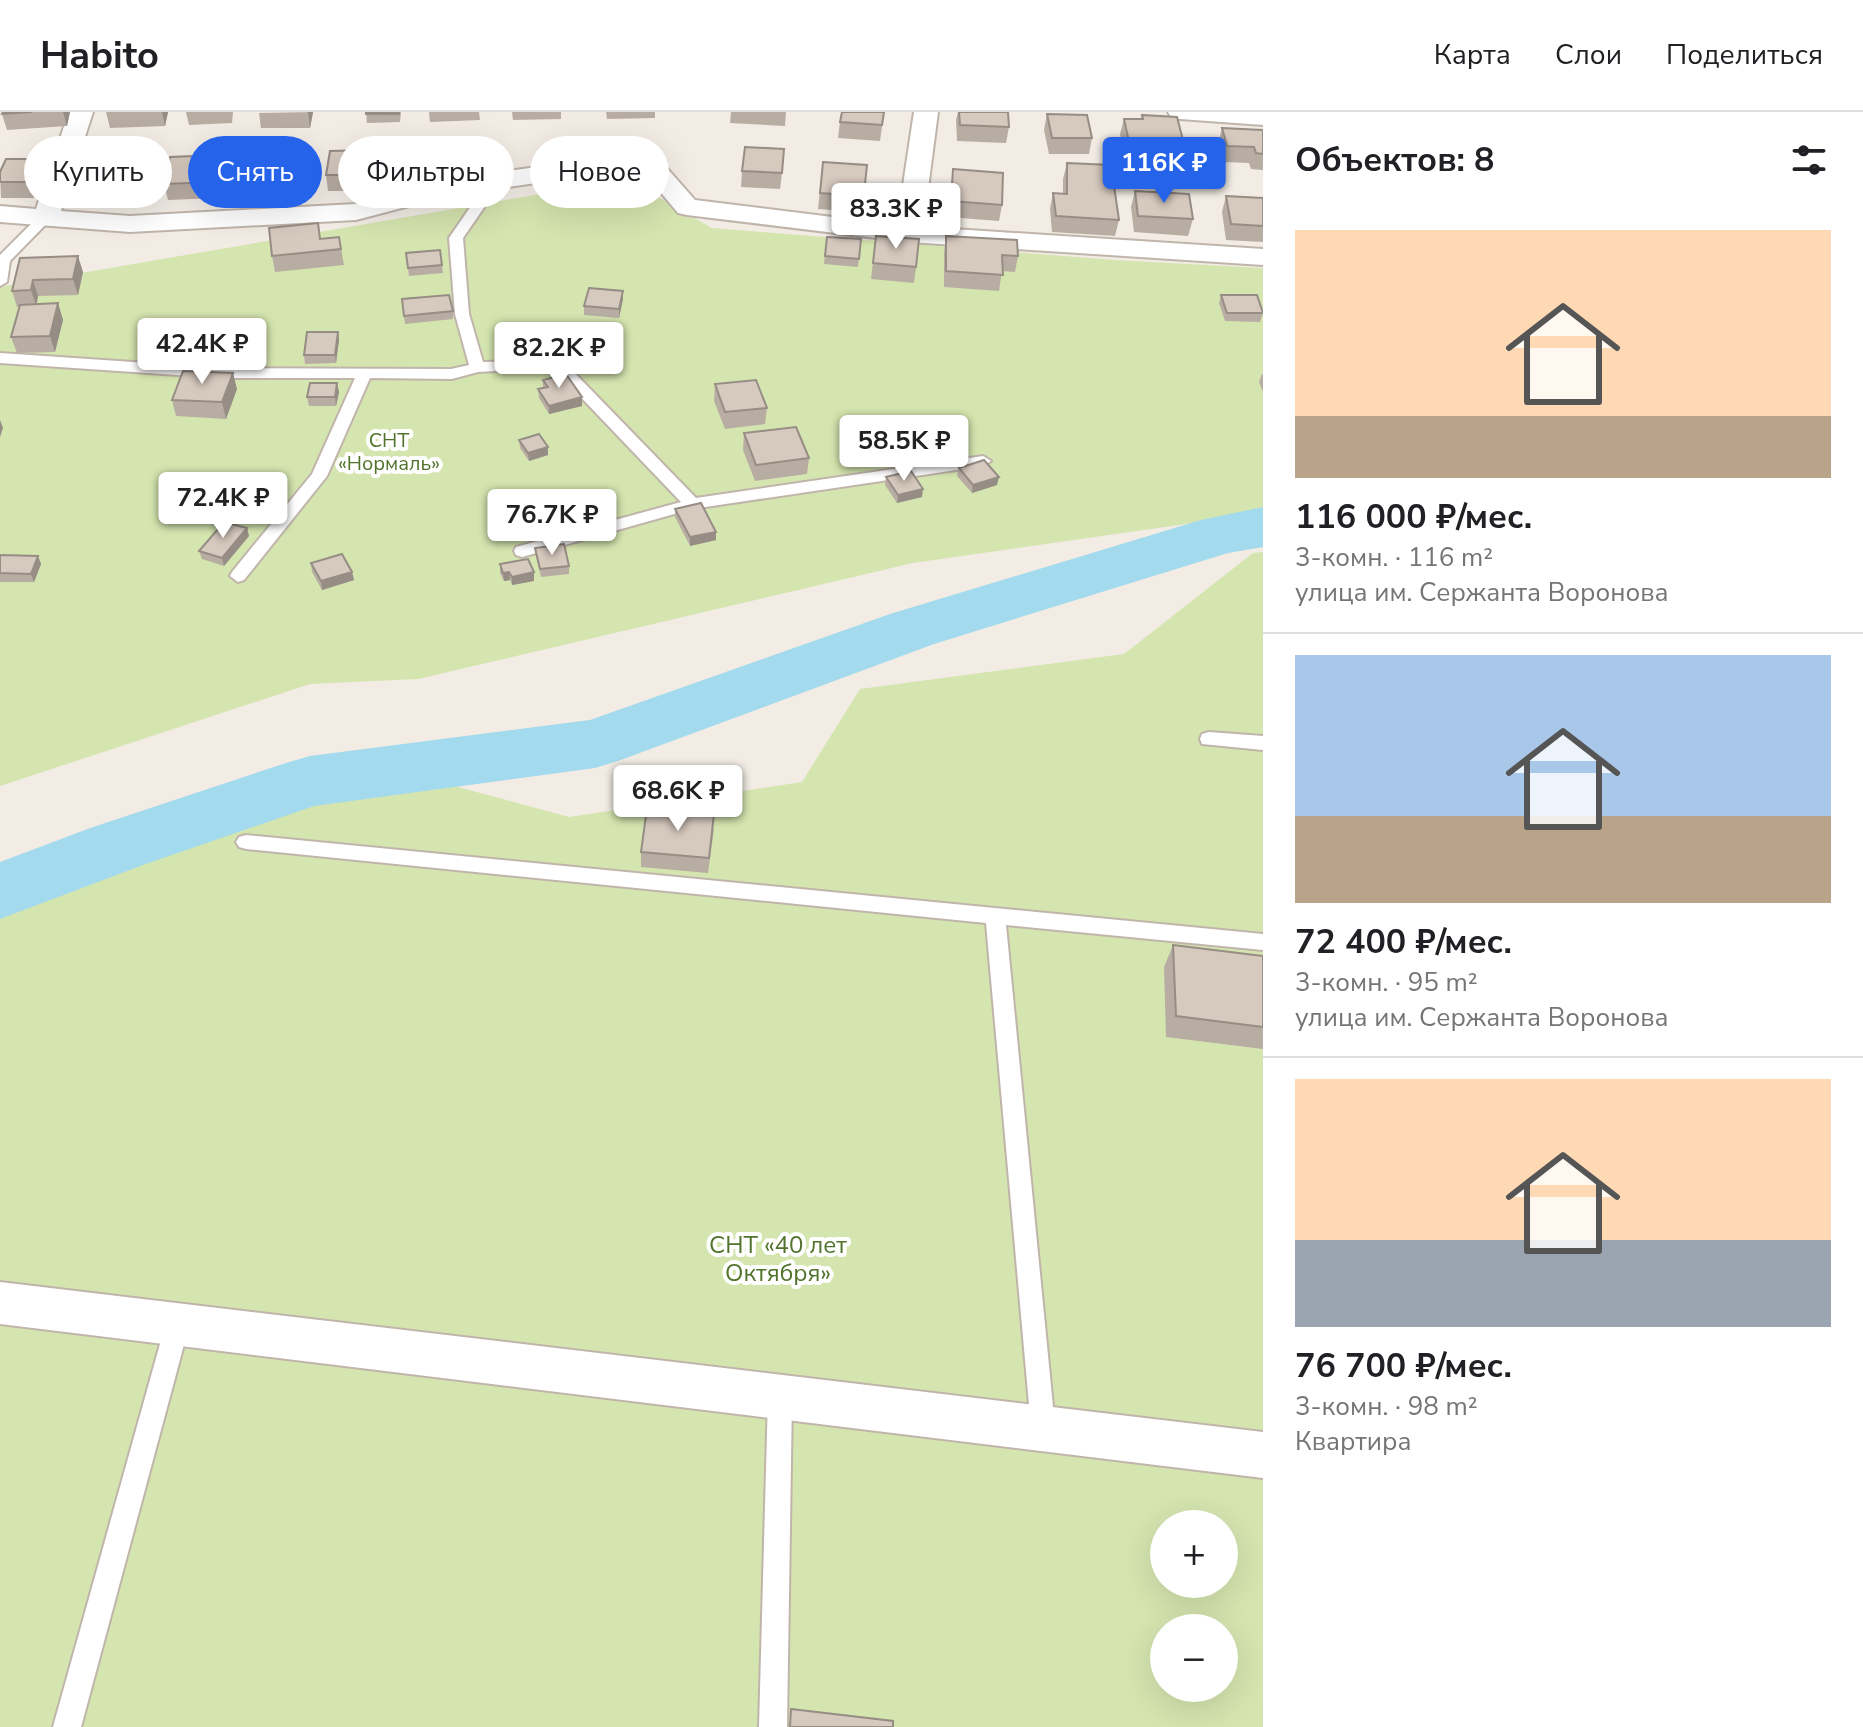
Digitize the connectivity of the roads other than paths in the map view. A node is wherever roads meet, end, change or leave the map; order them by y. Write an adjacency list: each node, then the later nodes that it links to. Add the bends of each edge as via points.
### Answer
1 (81, 112): 9 (street)
2 (926, 112): 10 (street)
3 (1180, 112): 4 (street)
4 (1263, 118)
5 (514, 178): 10 (street, via 630,162 656,171 687,207)
6 (371, 208): 9 (street, via 130,224)
7 (477, 208): 15 (lane, via 456,238 462,314)
8 (0, 214): 9 (street)
9 (46, 217): 12 (lane)
10 (909, 234): 11 (street)
11 (1263, 257)
12 (1, 260): 13 (lane)
13 (0, 282)
14 (0, 358): 16 (lane, via 222,373)
15 (477, 367): 16 (lane, via 452,374); 18 (lane, via 557,363)
16 (364, 374): 20 (lane, via 319,476)
17 (983, 461): 18 (lane)
18 (692, 504): 19 (lane)
19 (522, 551)
20 (238, 576)
21 (1209, 739): 22 (lane)
22 (1263, 743)
23 (246, 842): 24 (lane)
24 (995, 914): 25 (lane); 29 (lane)
25 (1263, 942)
26 (0, 1303): 27 (street)
27 (177, 1326): 28 (street); 31 (lane)
28 (780, 1396): 29 (street); 32 (lane)
29 (1043, 1427): 30 (street)
30 (1263, 1455)
31 (67, 1727)
32 (773, 1727)

